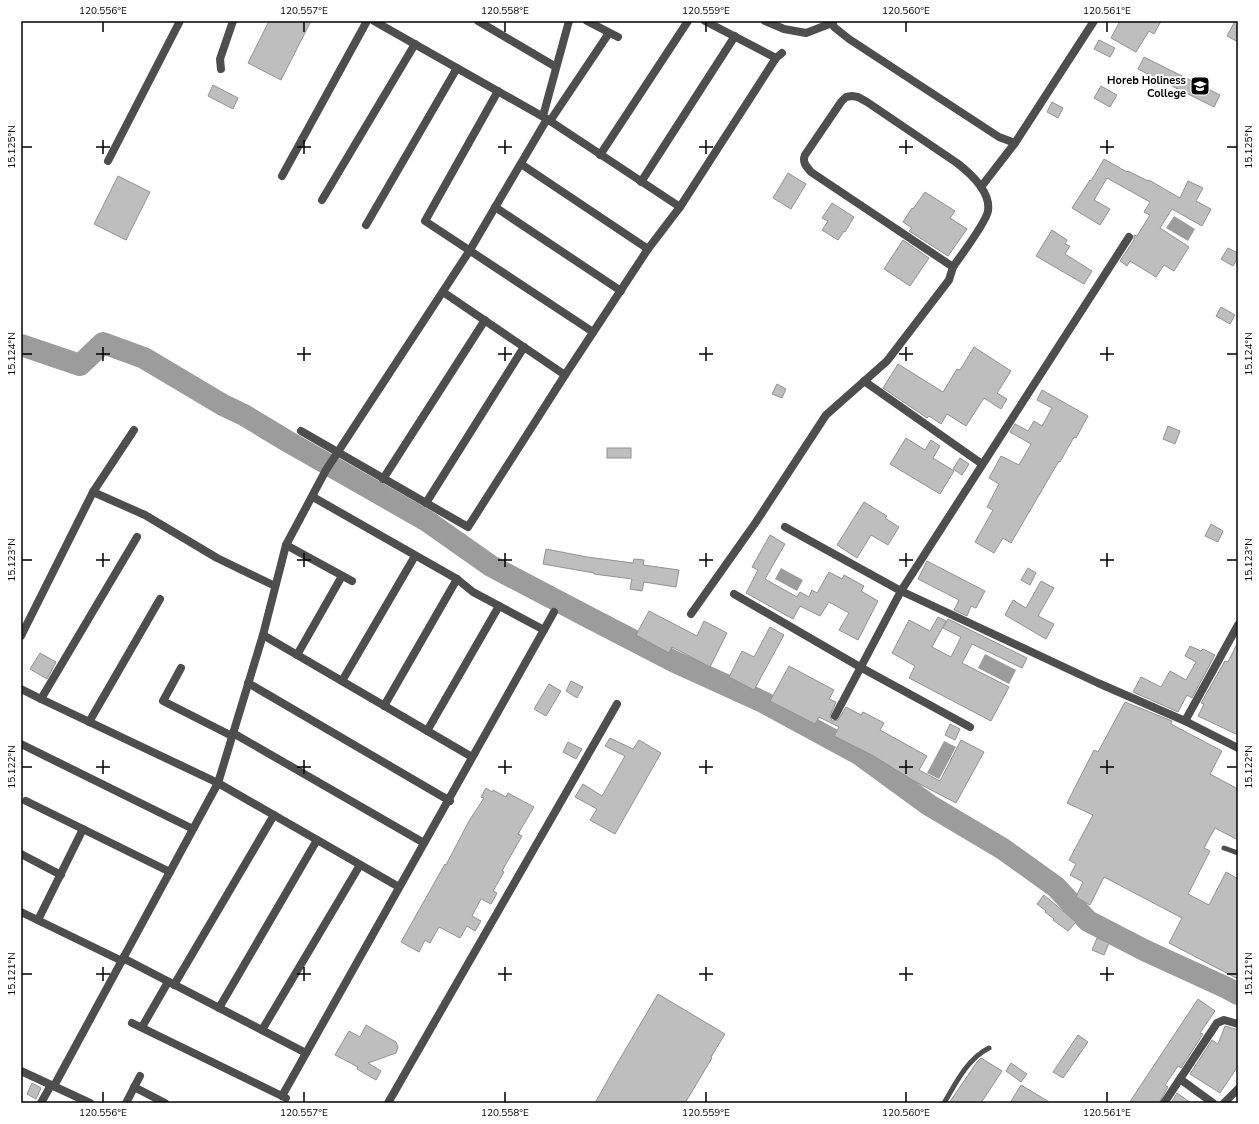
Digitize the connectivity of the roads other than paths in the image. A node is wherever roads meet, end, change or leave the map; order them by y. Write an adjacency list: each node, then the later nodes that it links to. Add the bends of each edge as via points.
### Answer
1 (180, 21): 24 (street)
2 (233, 21): 19 (street, via 220,59)
3 (367, 21): 26 (street)
4 (374, 21): 16 (street)
5 (478, 21): 17 (street)
6 (568, 21): 17 (street)
7 (587, 21): 13 (street)
8 (688, 21): 23 (street)
9 (705, 21): 14 (street)
10 (765, 21): 12 (street, via 784,29 806,33)
11 (1094, 21): 22 (street)
12 (832, 22): 22 (street, via 849,39 999,137)
13 (609, 33): 15 (street); 21 (street)
14 (735, 36): 27 (street); 31 (street, via 779,55)
15 (618, 37)
16 (415, 44): 18 (street); 29 (street)
17 (556, 67): 21 (street)
18 (457, 68): 20 (street); 32 (street)
19 (221, 70)
20 (498, 91): 21 (street); 35 (street, via 425,221)
21 (546, 119): 23 (street); 25 (street)
22 (1015, 144): 28 (street)
23 (600, 155): 27 (street)
24 (108, 161)
25 (520, 164): 30 (street); 34 (street)
26 (282, 176)
27 (641, 182): 31 (street)
28 (981, 187): 36 (street, via 988,211); 36 (street, via 970,173 957,163 858,97 846,97 841,102 804,158 811,172)
29 (322, 200)
30 (495, 207): 35 (street); 37 (street)
31 (680, 207): 34 (street)
32 (366, 225)
33 (1129, 237): 47 (street)
34 (648, 249): 37 (street)
35 (470, 250): 38 (street); 40 (street)
36 (953, 267): 43 (street, via 949,280 887,361)
37 (620, 291): 40 (street)
38 (443, 292): 39 (street); 46 (street)
39 (485, 320): 41 (street); 48 (street)
40 (593, 332): 42 (street)
41 (524, 347): 42 (street); 51 (street)
42 (565, 375): 51 (street, via 468,527)
43 (864, 381): 47 (street); 65 (street, via 826,415 756,522)
44 (134, 430): 49 (street)
45 (301, 431): 46 (street)
46 (336, 455): 48 (street); 50 (street)
47 (982, 464): 60 (street)
48 (383, 478): 51 (street)
49 (93, 492): 59 (street, via 145,515 217,558); 69 (street)
50 (313, 497): 54 (street); 55 (street)
51 (426, 503)
52 (785, 527): 60 (street)
53 (137, 537): 76 (street)
54 (286, 545): 56 (street); 59 (street)
55 (415, 556): 57 (street); 73 (street)
56 (342, 576): 58 (street); 70 (street)
57 (457, 579): 63 (street, via 473,592); 78 (street)
58 (352, 581)
59 (275, 586): 68 (street)
60 (901, 591): 71 (street); 80 (street)
61 (734, 594): 71 (street)
62 (160, 599): 81 (street)
63 (499, 606): 67 (street); 83 (street)
64 (554, 612): 67 (street)
65 (691, 614)
66 (1238, 625): 80 (street)
67 (544, 630): 87 (street)
68 (262, 635): 70 (street); 74 (street)
69 (21, 636)
70 (297, 656): 73 (street)
71 (860, 667): 79 (street); 82 (street)
72 (181, 668): 84 (street, via 163,701)
73 (342, 682): 78 (street)
74 (248, 683): 84 (street); 90 (street)
75 (21, 688): 76 (street)
76 (41, 699): 81 (street)
77 (617, 704): 124 (street)
78 (384, 706): 83 (street)
79 (835, 716)
80 (1185, 721): 86 (street)
81 (89, 722): 88 (street)
82 (970, 727)
83 (427, 731): 87 (street)
84 (233, 734): 88 (street); 95 (street)
85 (21, 744): 93 (street)
86 (1238, 748)
87 (472, 757): 90 (street)
88 (218, 783): 91 (street); 93 (street)
89 (26, 801): 92 (street)
90 (449, 801): 95 (street)
91 (274, 815): 94 (street); 106 (street)
92 (83, 830): 100 (street); 101 (street)
93 (193, 830): 100 (street)
94 (317, 840): 99 (street); 107 (street)
95 (424, 842): 102 (street)
96 (1224, 848): 97 (lane)
97 (1238, 853)
98 (21, 854): 101 (street)
99 (360, 865): 102 (street); 111 (street)
100 (170, 872): 105 (street)
101 (61, 875): 104 (street)
102 (399, 887): 113 (street)
103 (21, 912): 104 (street)
104 (38, 920): 105 (street)
105 (122, 960): 106 (street); 117 (street)
106 (171, 984): 107 (street); 110 (street)
107 (219, 1008): 111 (street)
108 (132, 1023): 110 (street)
109 (1238, 1024): 116 (street, via 1224,1020 1217,1022)
110 (142, 1028): 113 (street, via 284,1097)
111 (262, 1030): 113 (street)
112 (989, 1048): 125 (lane, via 979,1053 966,1068)
113 (306, 1053)
114 (21, 1071): 117 (street)
115 (140, 1076): 118 (street)
116 (1180, 1079): 126 (street); 127 (street)
117 (53, 1086): 120 (street); 121 (street)
118 (134, 1087): 122 (street); 123 (street)
119 (1238, 1089): 128 (street)
120 (41, 1103)
121 (90, 1103)
122 (126, 1103)
123 (165, 1103)
124 (388, 1103)
125 (944, 1103)
126 (1164, 1103)
127 (1213, 1103)
128 (1224, 1103)

